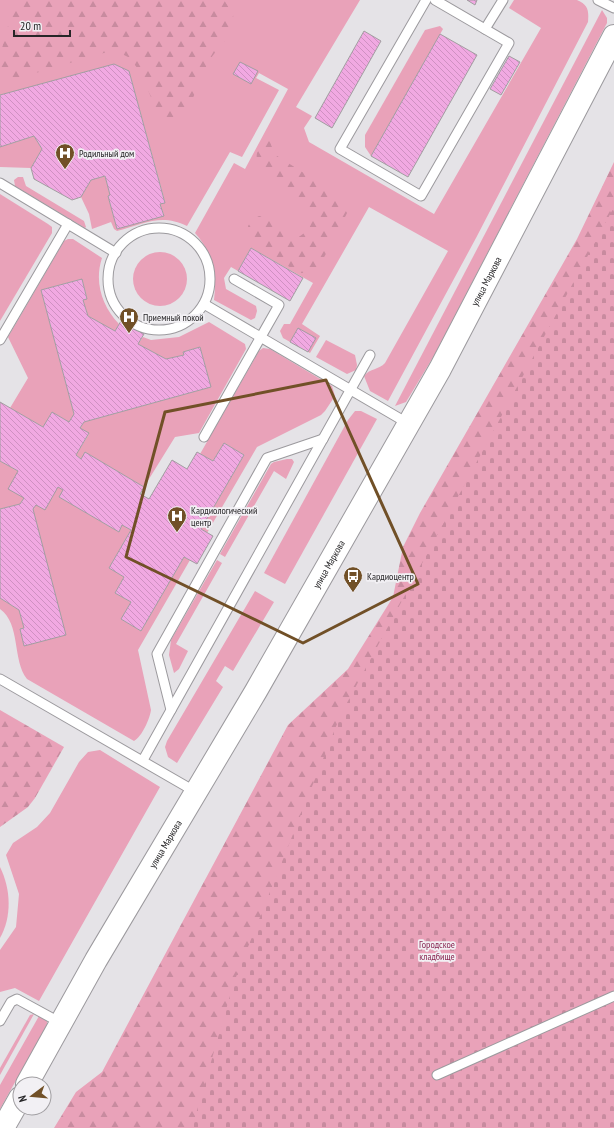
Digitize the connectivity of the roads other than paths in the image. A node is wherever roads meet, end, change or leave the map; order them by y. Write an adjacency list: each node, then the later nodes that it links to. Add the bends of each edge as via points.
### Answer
1 (426, 0): 6 (lane, via 340,149 420,196 509,43)
2 (435, 0): 6 (lane)
3 (503, 0): 6 (lane)
4 (598, 0): 5 (lane)
5 (614, 8)
6 (485, 29)
7 (614, 36): 17 (street, улица Маркова)
8 (0, 183): 9 (lane)
9 (68, 224): 10 (lane); 14 (lane)
10 (116, 253): 12 (lane, via 128,239 150,229 173,230 187,236 198,246 209,267 210,284); 12 (lane, via 109,274 111,293 126,318 136,324 146,329 171,329 188,321)
11 (234, 279): 13 (lane, via 279,305)
12 (204, 304): 13 (lane)
13 (260, 337): 16 (lane); 18 (lane)
14 (0, 340)
15 (370, 355): 16 (lane)
16 (351, 389): 17 (lane); 19 (lane)
17 (409, 424): 23 (street, улица Маркова)
18 (204, 437)
19 (323, 439): 21 (lane); 21 (lane, via 268,458 157,654)
20 (0, 680): 22 (lane)
21 (171, 710): 22 (lane)
22 (143, 760): 23 (lane)
23 (196, 792): 26 (street, улица Маркова)
24 (614, 996): 27 (lane)
25 (0, 1021): 26 (lane, via 11,1002 16,999)
26 (61, 1023): 28 (street, улица Маркова)
27 (437, 1075)
28 (32, 1076)
29 (12, 1112): 30 (street)
30 (3, 1128)

